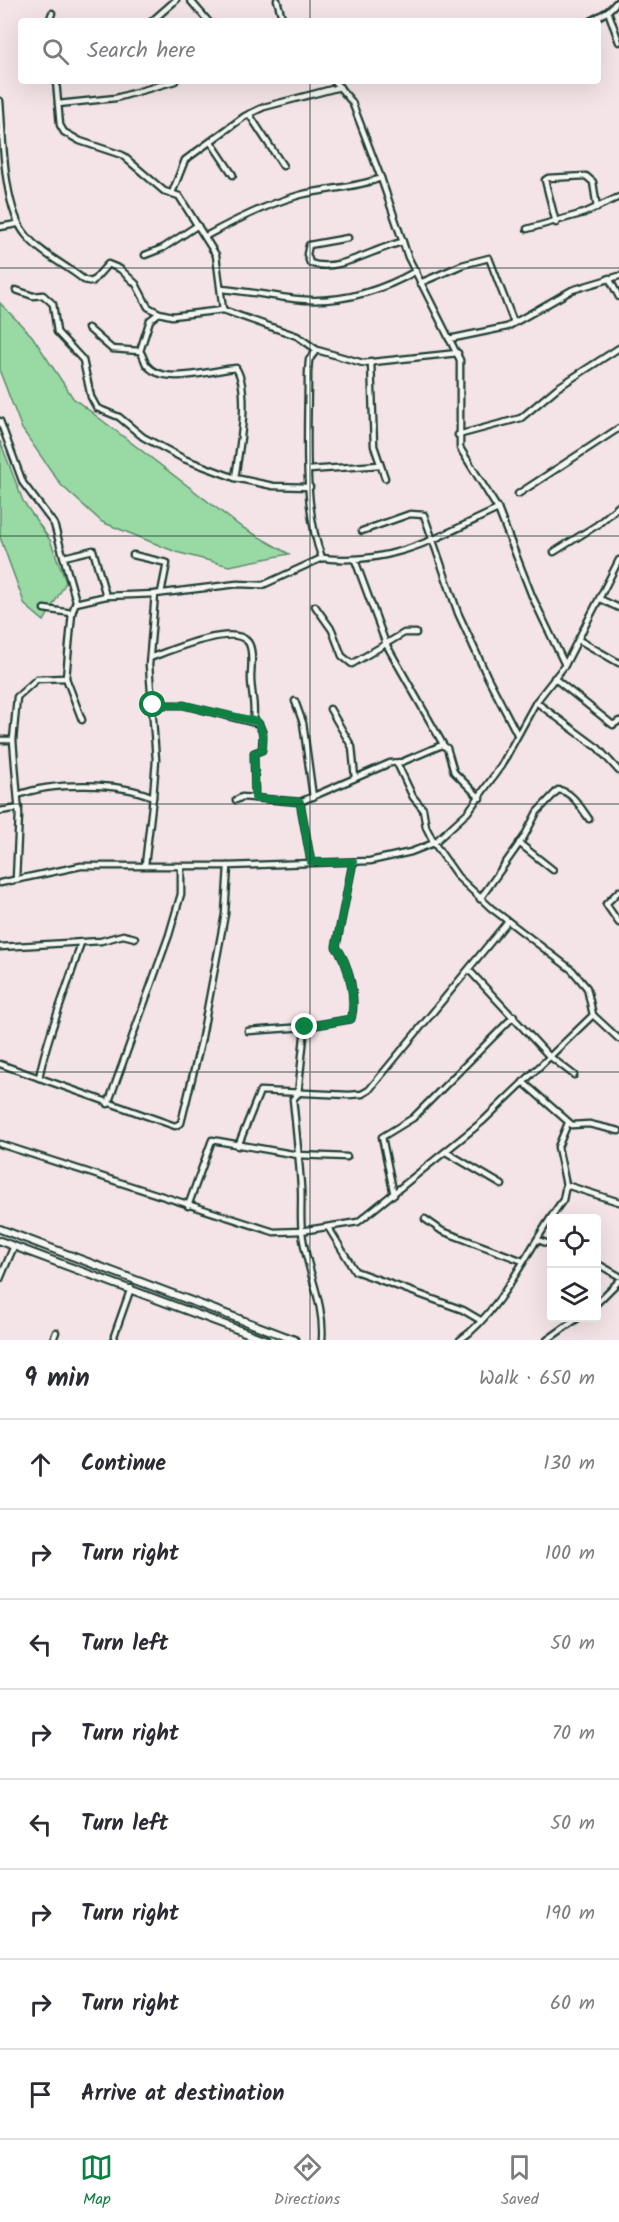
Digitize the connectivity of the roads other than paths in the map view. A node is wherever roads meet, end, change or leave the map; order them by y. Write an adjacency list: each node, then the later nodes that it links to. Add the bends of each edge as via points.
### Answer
1 (176, 0): 8 (street)
2 (190, 0): 9 (street)
3 (277, 0): 10 (street)
4 (619, 0): 5 (street)
5 (608, 11): 11 (street); 12 (street)
6 (52, 13): 7 (street)
7 (50, 18)
8 (156, 18)
9 (205, 18)
10 (281, 18)
11 (596, 18)
12 (619, 42)
13 (56, 84): 18 (street)
14 (169, 84): 18 (street, via 116,98)
15 (336, 84): 16 (street)
16 (339, 87): 19 (street); 23 (street, via 352,102)
17 (0, 100): 28 (street, via 4,164)
18 (58, 104): 24 (street, via 60,125 68,136 122,155 164,191)
19 (249, 114): 20 (street); 21 (street)
20 (211, 142): 22 (street); 24 (street, via 185,160)
21 (283, 166)
22 (233, 175)
23 (381, 178): 32 (street, via 299,196 243,216); 34 (street)
24 (172, 192): 29 (street, via 179,196)
25 (619, 197): 26 (street)
26 (597, 208): 27 (street); 27 (street, via 593,182 586,176 548,178 545,180)
27 (556, 223): 31 (street)
28 (18, 224): 30 (street); 46 (street, via 26,236 84,280 92,282 108,264 120,269 136,284 148,307)
29 (198, 225): 32 (street); 35 (street)
30 (0, 227)
31 (527, 229)
32 (206, 236): 42 (street, via 216,255)
33 (348, 238): 34 (street, via 309,245 310,263 326,265 368,256)
34 (403, 242): 36 (street)
35 (145, 255)
36 (416, 271): 40 (street); 42 (street, via 382,288 350,297 297,299)
37 (619, 276): 38 (street)
38 (609, 278): 41 (street); 47 (street, via 572,290)
39 (619, 280): 41 (street)
40 (420, 283): 47 (street, via 489,258); 49 (street)
41 (614, 288): 44 (street)
42 (221, 289): 45 (street)
43 (16, 290): 60 (street, via 43,295 53,304 57,333 83,360 97,408 119,417 143,437 183,459)
44 (619, 297)
45 (223, 310): 46 (street, via 172,316); 51 (street, via 297,336)
46 (159, 313): 52 (street, via 150,320)
47 (514, 323): 49 (street)
48 (88, 328): 52 (street, via 112,349)
49 (449, 339): 53 (street)
50 (619, 348): 57 (street, via 557,388 521,418)
51 (317, 350): 54 (street, via 363,363); 59 (street, via 309,360 308,373)
52 (140, 351): 60 (street, via 146,364 170,377 236,368 243,385)
53 (458, 353): 54 (street); 57 (street)
54 (371, 361): 58 (street, via 374,446)
55 (0, 421): 70 (street, via 23,483 54,524)
56 (619, 428): 63 (street)
57 (458, 435): 65 (street, via 460,448)
58 (380, 465): 59 (street); 61 (street)
59 (309, 470): 62 (street)
60 (235, 478): 62 (street, via 273,486)
61 (384, 478)
62 (310, 487): 71 (street, via 315,540)
63 (518, 494)
64 (619, 506): 68 (street)
65 (498, 509): 67 (street); 88 (street, via 532,596)
66 (362, 531): 67 (street, via 410,514 424,515)
67 (434, 540): 73 (street, via 390,555); 98 (street, via 436,555 472,644)
68 (554, 552)
69 (133, 555): 74 (street, via 167,563)
70 (64, 556): 76 (street, via 93,550); 78 (street)
71 (322, 558): 73 (street); 74 (street, via 264,585 237,584)
72 (619, 560): 77 (street)
73 (355, 561): 85 (street)
74 (162, 593): 75 (street)
75 (155, 594): 76 (street); 86 (street)
76 (106, 596): 78 (street)
77 (600, 599): 80 (street); 84 (street)
78 (76, 603): 82 (street)
79 (315, 606): 85 (street, via 332,630 342,656 352,664)
80 (619, 608)
81 (44, 609): 82 (street)
82 (72, 613): 89 (street)
83 (416, 633): 85 (street, via 404,633)
84 (579, 640): 87 (street); 88 (street)
85 (386, 644): 101 (street)
86 (150, 658): 93 (street); 96 (street, via 214,637 246,639 250,644)
87 (619, 663)
88 (565, 665): 90 (street)
89 (66, 678): 95 (street); 100 (street, via 37,679 21,691 16,703)
90 (554, 678): 92 (street); 97 (street, via 614,725)
91 (295, 701): 107 (street, via 303,723)
92 (536, 702): 98 (street); 103 (street, via 597,748)
93 (153, 705): 96 (street, via 177,704); 106 (street)
94 (330, 709): 104 (street, via 352,747)
95 (82, 720)
96 (253, 720): 108 (street, via 260,724 263,734 262,750 254,753)
97 (619, 721)
98 (518, 734): 109 (street)
99 (0, 740): 100 (street)
100 (13, 740): 105 (street)
101 (444, 746): 102 (street); 109 (street, via 454,772)
102 (397, 763): 104 (street); 115 (street, via 423,809)
103 (619, 771)
104 (355, 778): 107 (street)
105 (18, 795): 106 (street, via 49,787 93,787); 112 (street)
106 (153, 797): 119 (street)
107 (313, 797): 111 (street)
108 (255, 798): 110 (street); 111 (street)
109 (480, 798): 115 (street, via 455,827)
110 (236, 800)
111 (300, 802): 117 (street)
112 (19, 808): 113 (street); 123 (street)
113 (0, 811)
114 (589, 819): 116 (street, via 571,796 558,790 537,812)
115 (434, 843): 118 (street, via 385,858); 126 (street, via 458,877)
116 (519, 843): 122 (street); 126 (street)
117 (311, 862): 118 (street); 120 (street)
118 (353, 862): 135 (street, via 336,946 344,957 351,1019)
119 (145, 865): 121 (street); 123 (street, via 81,866)
120 (228, 866): 121 (street); 144 (street, via 223,926 181,1123 175,1126)
121 (181, 867): 144 (street, via 181,894 169,935)
122 (553, 870)
123 (16, 879): 124 (street)
124 (0, 883)
125 (619, 891): 128 (street, via 606,904)
126 (480, 898): 127 (street)
127 (508, 921): 132 (street); 133 (street, via 572,970 586,988)
128 (619, 923)
129 (135, 938): 130 (street, via 123,935)
130 (81, 942): 131 (street); 141 (street, via 45,1047)
131 (0, 947)
132 (469, 970): 134 (street); 143 (street, via 369,1090 362,1094)
133 (592, 1015): 137 (street); 138 (street)
134 (514, 1017): 138 (street); 154 (street, via 413,1118 382,1137)
135 (305, 1027): 136 (street); 143 (street)
136 (248, 1031)
137 (619, 1039)
138 (548, 1055): 140 (street); 142 (street)
139 (0, 1064): 141 (street)
140 (574, 1075)
141 (39, 1078): 144 (street)
142 (523, 1082): 145 (street); 149 (street)
143 (298, 1094): 148 (street, via 260,1091); 150 (street, via 293,1100)
144 (108, 1104)
145 (568, 1123): 146 (street); 153 (street, via 558,1147)
146 (619, 1131)
147 (0, 1144): 156 (street)
148 (238, 1146): 150 (street); 156 (street, via 212,1140)
149 (446, 1152): 152 (street); 154 (street)
150 (298, 1155): 151 (street); 160 (street)
151 (347, 1157)
152 (502, 1185)
153 (566, 1185): 155 (street); 161 (street, via 563,1200)
154 (394, 1195): 158 (street, via 358,1222)
155 (619, 1202)
156 (188, 1206): 160 (street, via 274,1233)
157 (425, 1219): 165 (street, via 442,1231)
158 (328, 1227): 160 (street); 171 (street, via 355,1270)
159 (0, 1228): 177 (street)
160 (301, 1232): 178 (street, via 320,1303)
161 (538, 1240): 163 (street); 165 (street)
162 (0, 1241): 164 (street)
163 (547, 1243)
164 (14, 1246): 168 (street); 169 (street)
165 (523, 1261): 171 (street)
166 (601, 1266): 167 (street)
167 (619, 1278): 170 (street)
168 (0, 1279)
169 (131, 1288): 175 (street); 176 (street)
170 (601, 1299)
171 (480, 1320): 179 (street)
172 (571, 1322): 180 (street)
173 (56, 1332): 174 (street)
174 (53, 1340)
175 (115, 1340)
176 (266, 1340)
177 (295, 1340)
178 (322, 1340)
179 (460, 1340)
180 (547, 1340)

